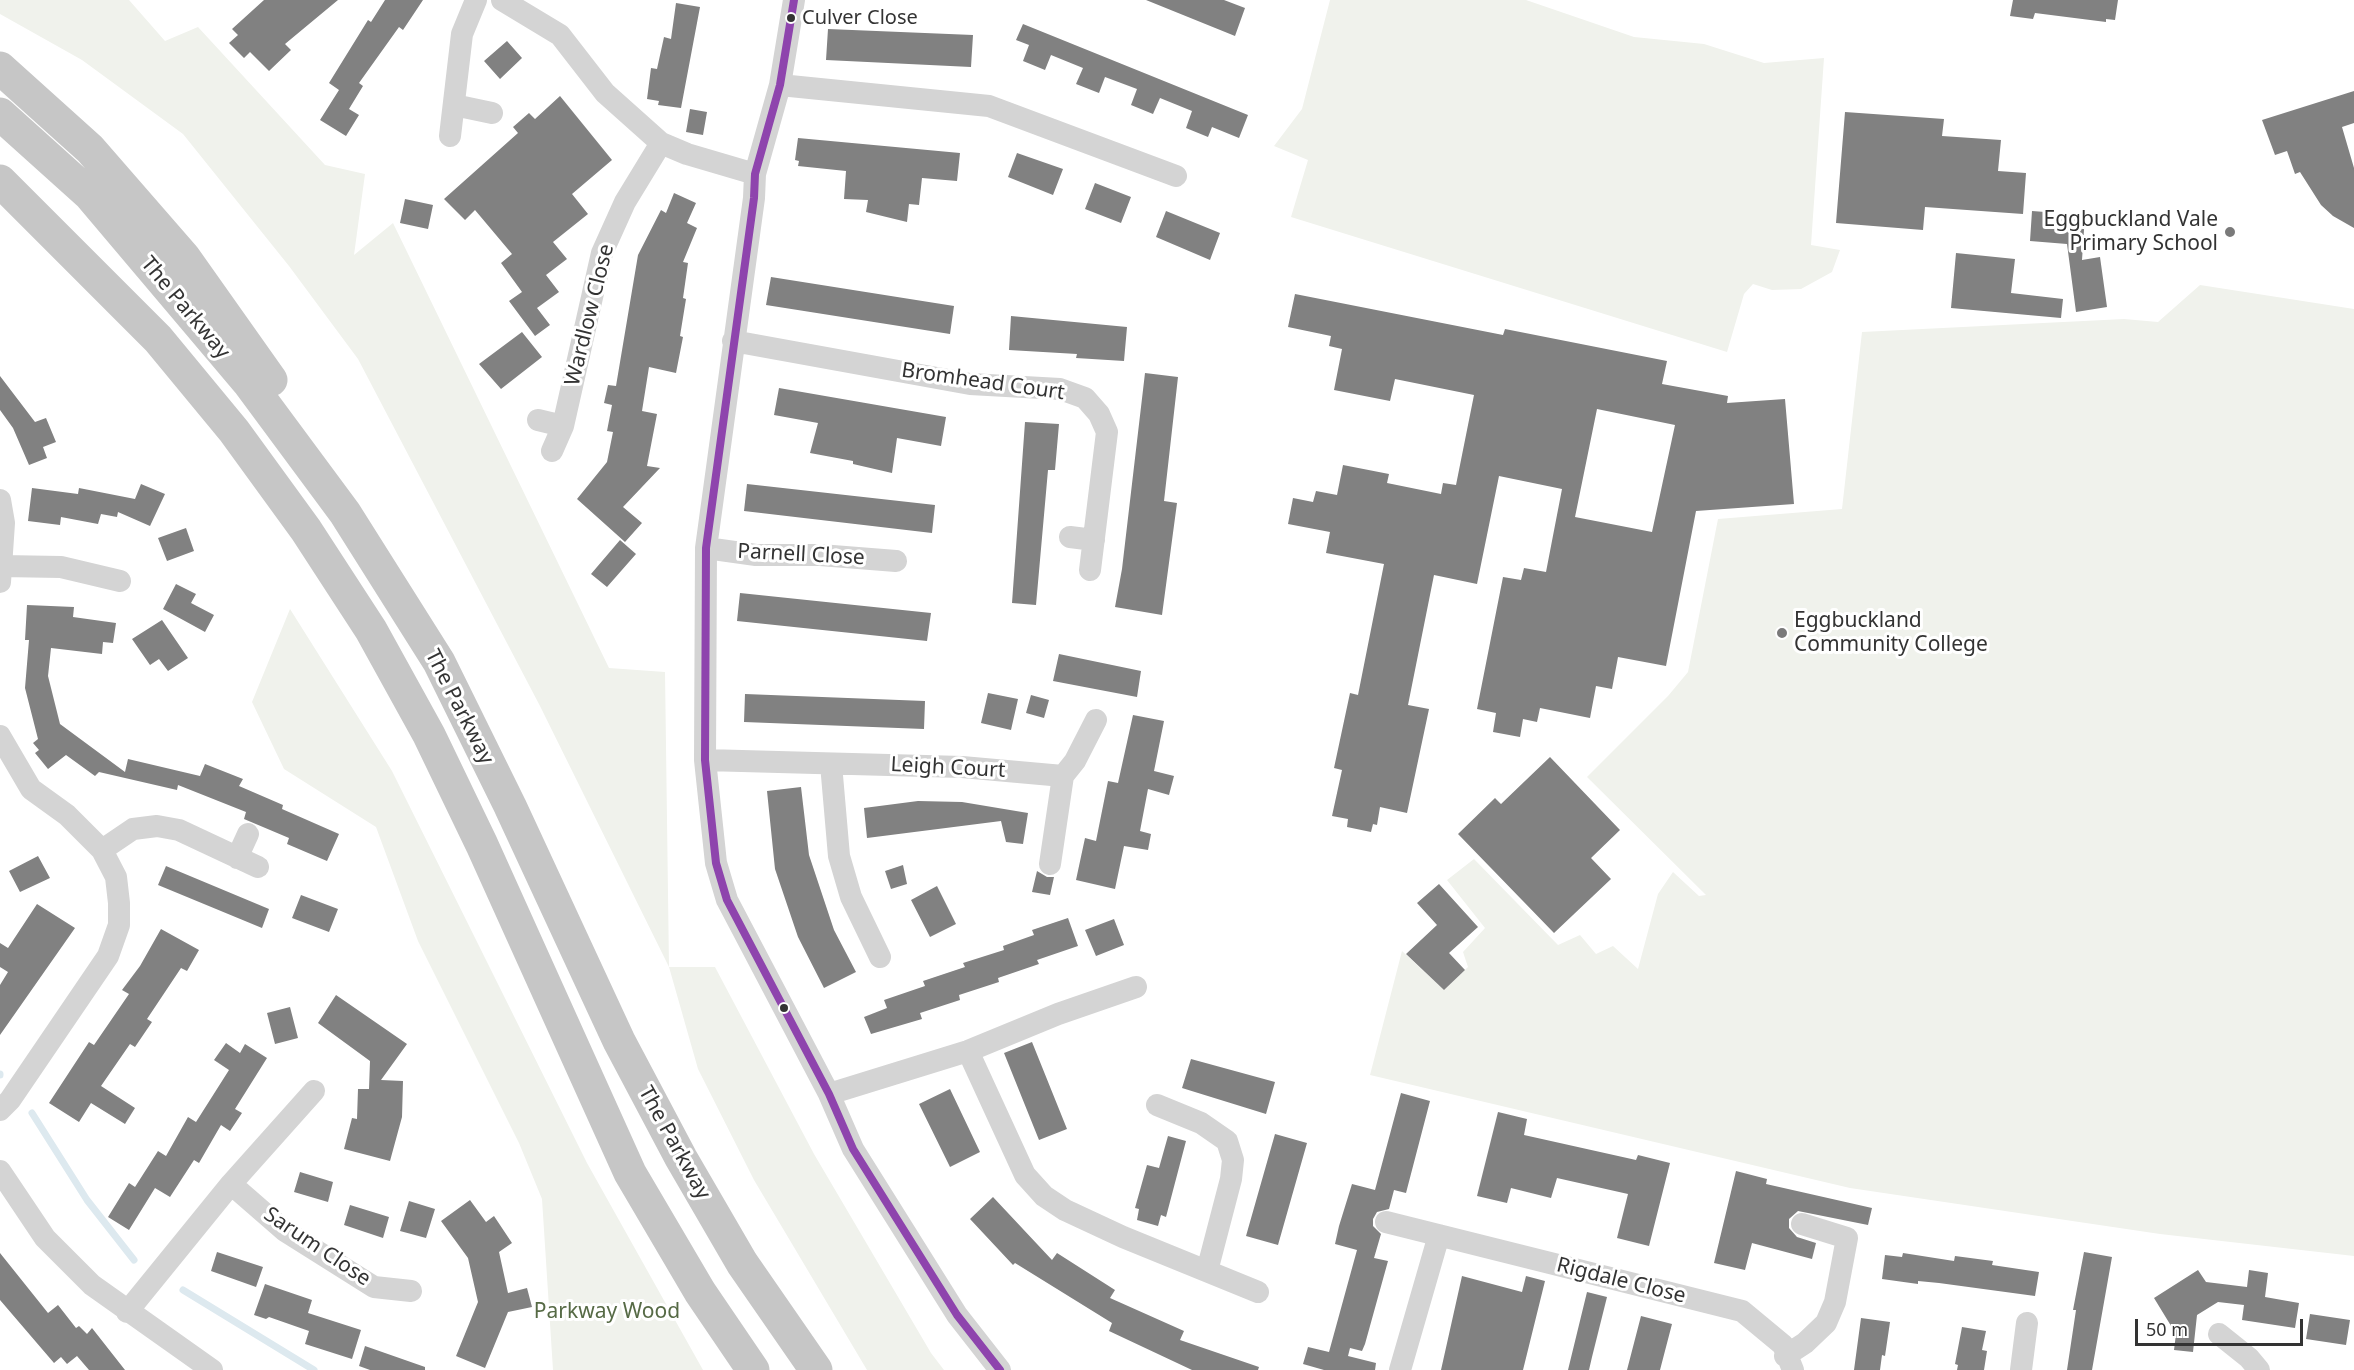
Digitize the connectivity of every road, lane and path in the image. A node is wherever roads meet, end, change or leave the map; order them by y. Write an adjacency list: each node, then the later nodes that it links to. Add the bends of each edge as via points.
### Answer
1 (476, 0): 6 (street, via 462,34)
2 (502, 0): 10 (street, via 560,35 605,93)
3 (794, 0): 5 (street)
4 (0, 68): 28 (highway, via 90,149 184,257 387,552)
5 (780, 85): 11 (street); 12 (street, via 989,106)
6 (454, 105): 7 (street); 9 (street)
7 (492, 113)
8 (0, 114): 28 (highway, The Parkway, via 90,195 248,382 345,513)
9 (450, 136)
10 (661, 143): 11 (street); 18 (street, Wardlow Close, via 625,202 602,253)
11 (755, 174): 16 (street)
12 (1176, 176)
13 (0, 181): 15 (highway, The Parkway)
14 (0, 211): 15 (highway, via 84,288)
15 (158, 339): 57 (highway, The Parkway, via 234,431 306,530 371,630 429,735 482,845 630,1173 700,1292)
16 (733, 341): 22 (street, Bromhead Court, via 970,384 1060,389 1084,398 1099,414 1107,432); 23 (street)
17 (538, 420): 18 (street)
18 (563, 426): 19 (street, Wardlow Close)
19 (552, 451)
20 (0, 500): 26 (street, via 4,523)
21 (1070, 537): 22 (street)
22 (1094, 540): 25 (street, Bromhead Court)
23 (706, 548): 24 (street, Parnell Close, via 756,555); 31 (street)
24 (896, 561)
25 (1090, 570)
26 (1, 574): 27 (street, via 61,567)
27 (120, 580)
28 (439, 662): 58 (highway, The Parkway, via 619,1041 742,1263)
29 (1096, 720): 33 (street)
30 (0, 736): 35 (street, via 32,789 67,814)
31 (705, 760): 32 (street, Leigh Court); 41 (street, via 716,863 728,900)
32 (831, 764): 33 (street, Leigh Court, via 962,767); 37 (street, via 839,856 851,897)
33 (1063, 776): 36 (street)
34 (248, 834): 35 (street, via 247,862 178,830 157,826 134,829)
35 (102, 850): 43 (street, via 116,877 119,903 119,925 108,956)
36 (1050, 864)
37 (880, 957)
38 (1136, 987): 39 (street)
39 (968, 1051): 41 (street); 49 (street, via 1025,1175 1044,1196 1075,1214)
40 (314, 1091): 45 (street)
41 (829, 1094): 59 (street, via 853,1149 887,1207 957,1315)
42 (1157, 1105): 49 (street, via 1201,1123 1227,1141 1233,1160)
43 (0, 1110)
44 (0, 1171): 52 (street, via 45,1238 92,1285)
45 (231, 1184): 50 (street, Sarum Close, via 285,1231 374,1287); 52 (street)
46 (1386, 1222): 48 (street, Rigdale Close)
47 (1802, 1224): 55 (street, Rigdale Close, via 1847,1238 1835,1302 1826,1323)
48 (1439, 1235): 55 (street, Rigdale Close, via 1742,1311 1782,1345); 60 (street)
49 (1207, 1271): 51 (street)
50 (411, 1291)
51 (1258, 1292)
52 (127, 1312): 56 (street)
53 (2026, 1323): 61 (street)
54 (2219, 1334): 62 (street)
55 (1789, 1363)
56 (212, 1370)
57 (753, 1370)
58 (816, 1370)
59 (1000, 1370)
60 (1400, 1370)
61 (2021, 1370)
62 (2259, 1370)

